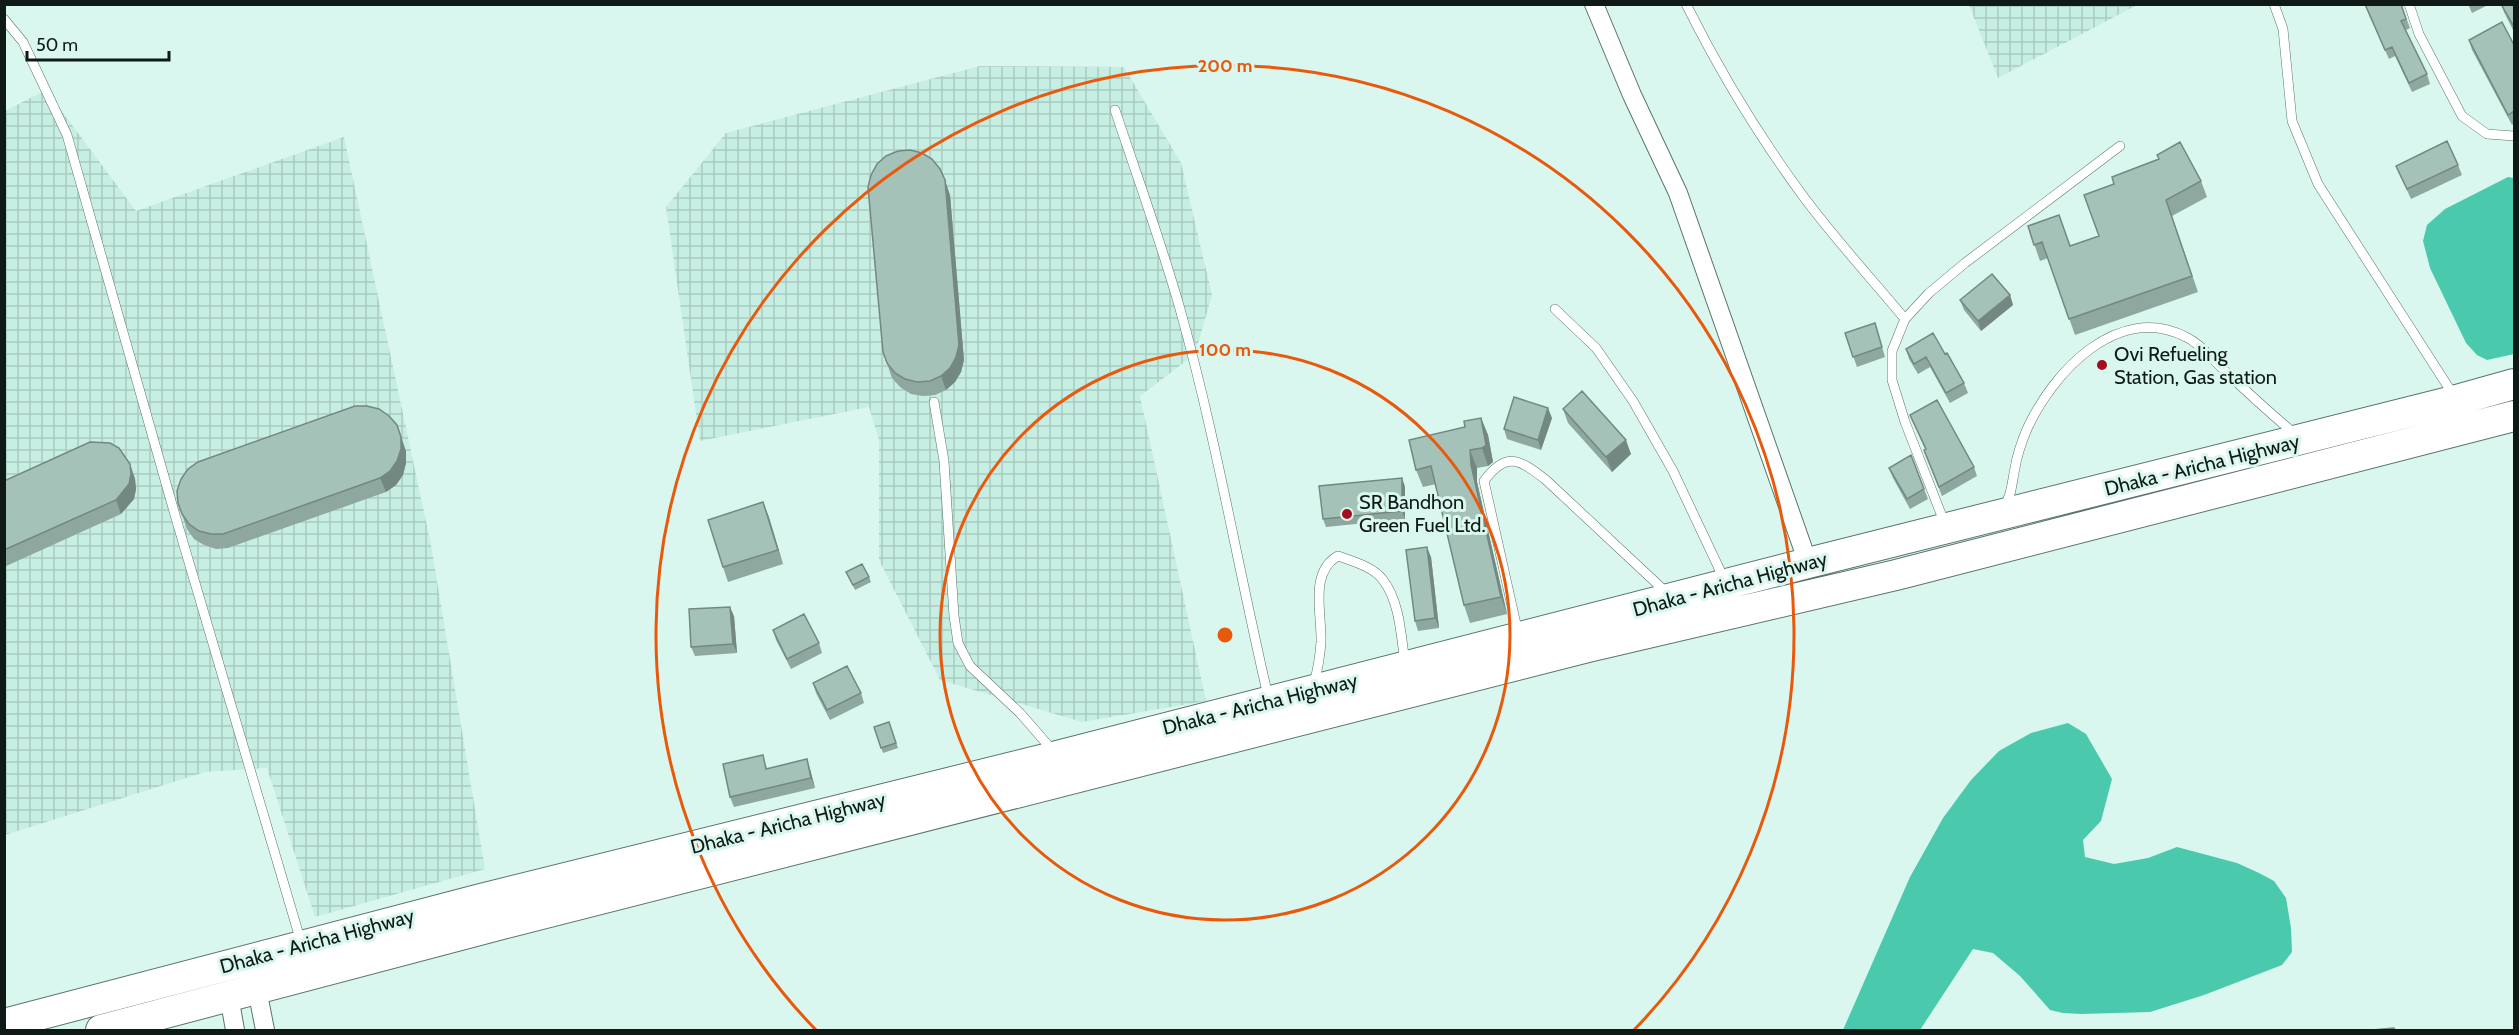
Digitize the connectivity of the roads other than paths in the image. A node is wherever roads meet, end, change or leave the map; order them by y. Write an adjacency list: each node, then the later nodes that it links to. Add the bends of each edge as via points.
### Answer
1 (1594, 4): 18 (street, via 1678,193)
2 (1686, 4): 10 (lane, via 1717,66 1771,150 1804,197)
3 (2274, 4): 12 (lane, via 2283,29 2292,121 2318,184)
4 (2409, 4): 7 (lane, via 2419,34 2462,116 2487,134)
5 (4, 19): 26 (lane, via 23,42 68,135)
6 (1115, 110): 24 (lane, via 1180,309)
7 (2514, 136)
8 (2120, 146): 10 (lane, via 1965,263)
9 (1555, 309): 19 (lane, via 1596,348 1633,401 1673,471)
10 (1905, 319): 17 (lane, via 1892,351 1892,380)
11 (2514, 384): 12 (highway, Dhaka - Aricha Highway)
12 (2457, 400): 15 (highway, Dhaka - Aricha Highway)
13 (934, 402): 25 (lane, via 944,461 958,643 970,666 1020,713)
14 (2514, 416): 27 (highway, Dhaka - Aricha Highway, via 1929,567 1564,653)
15 (2318, 435): 16 (highway, Dhaka - Aricha Highway); 16 (lane, via 2296,435 2187,337 2152,328 2133,329 2106,340 2066,368 2055,383 2027,429 2008,501)
16 (1995, 518): 17 (highway, Dhaka - Aricha Highway)
17 (1947, 529): 18 (highway, Dhaka - Aricha Highway)
18 (1808, 563): 19 (highway, Dhaka - Aricha Highway)
19 (1727, 586): 20 (highway, Dhaka - Aricha Highway)
20 (1673, 600): 21 (highway, Dhaka - Aricha Highway); 21 (lane, via 1546,480 1512,460 1495,466 1484,481)
21 (1519, 638): 22 (highway, Dhaka - Aricha Highway)
22 (1406, 667): 23 (highway, Dhaka - Aricha Highway); 23 (lane, via 1396,611 1383,579 1338,556 1326,564 1319,585 1320,658)
23 (1312, 692): 24 (highway, Dhaka - Aricha Highway)
24 (1270, 702): 25 (highway, Dhaka - Aricha Highway)
25 (1057, 756): 26 (highway, Dhaka - Aricha Highway)
26 (302, 945): 29 (highway, Dhaka - Aricha Highway)
27 (257, 989): 28 (highway, Dhaka - Aricha Highway); 32 (street)
28 (229, 996): 30 (highway, Dhaka - Aricha Highway); 31 (street)
29 (4, 1024)
30 (101, 1030)
31 (235, 1030)
32 (265, 1030)

